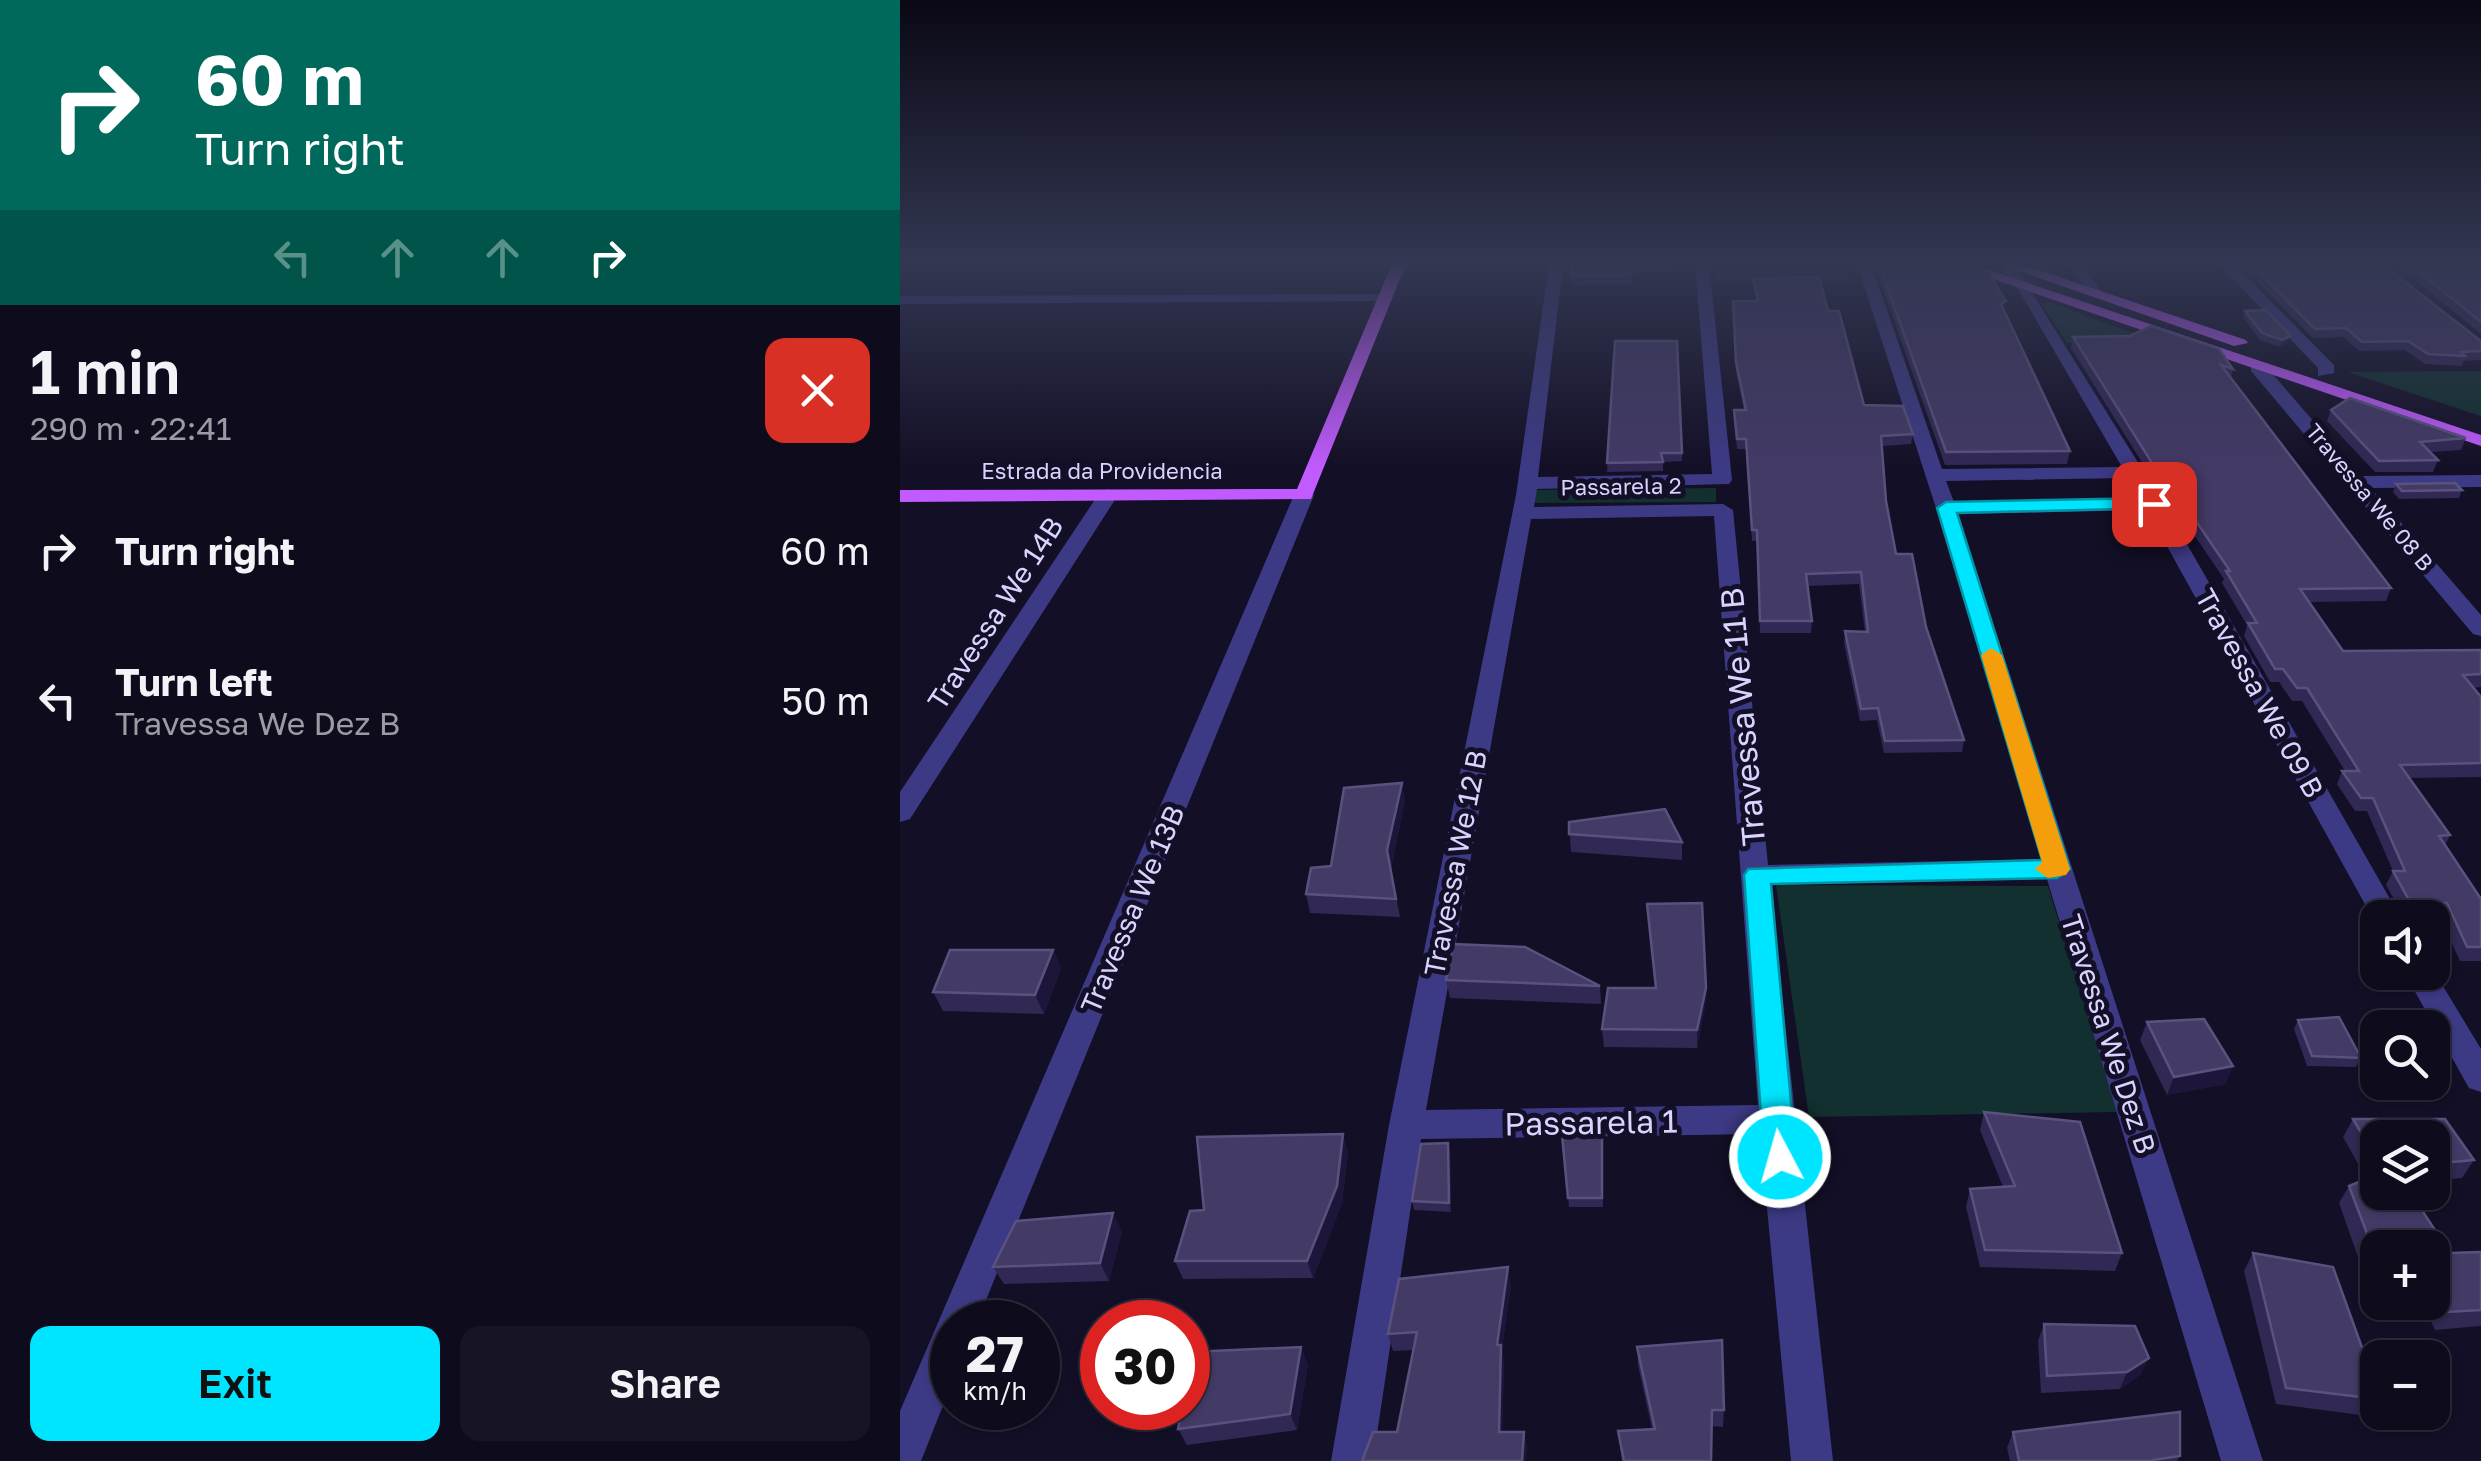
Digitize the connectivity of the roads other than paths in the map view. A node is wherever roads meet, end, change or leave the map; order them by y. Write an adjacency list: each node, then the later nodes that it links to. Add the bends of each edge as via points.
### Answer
1 (1369, 332): 17 (main road, Travessa We 13B)
2 (1547, 332): 21 (street, Travessa We 12 B)
3 (1708, 332): 18 (street, Travessa We 11 B)
4 (1887, 332): 14 (street, Travessa We Dez B)
5 (2049, 332): 13 (street, Travessa We 09 B)
6 (2153, 332): 9 (main road)
7 (2210, 332): 10 (main road)
8 (2292, 332): 10 (street)
9 (2257, 367): 12 (main road); 16 (street, Travessa We 08 B)
10 (2324, 372): 11 (main road)
11 (2481, 425)
12 (2481, 442)
13 (2135, 472): 14 (street); 22 (street, Travessa We 09 B)
14 (1934, 475): 23 (street, Travessa We Dez B)
15 (2481, 481): 16 (street)
16 (2358, 482): 24 (street, Travessa We 08 B)
17 (1304, 495): 20 (main road, Estrada da Providencia); 33 (street, Travessa We 13B)
18 (1722, 495): 21 (street, Passarela 2); 21 (street, Passarela 2); 27 (street, Travessa We 11 B)
19 (900, 496): 20 (main road, Estrada da Providencia)
20 (1108, 496): 25 (street, Travessa We 14B)
21 (1524, 498): 32 (street, Travessa We 12 B)
22 (2154, 504): 23 (street); 28 (street, Travessa We 09 B)
23 (1946, 508): 26 (street, Travessa We Dez B)
24 (2481, 629)
25 (900, 814)
26 (2057, 869): 27 (street); 38 (street, Travessa We Dez B)
27 (1757, 875): 31 (street, Travessa We 11 B)
28 (2377, 900)
29 (2430, 990): 30 (street)
30 (2481, 1078)
31 (1776, 1119): 32 (street, Passarela 1); 37 (street, Travessa We 11 B)
32 (1406, 1125): 36 (street, Travessa We 12 B)
33 (967, 1300)
34 (930, 1388): 35 (street)
35 (900, 1460)
36 (1352, 1461)
37 (1812, 1461)
38 (2242, 1461)

